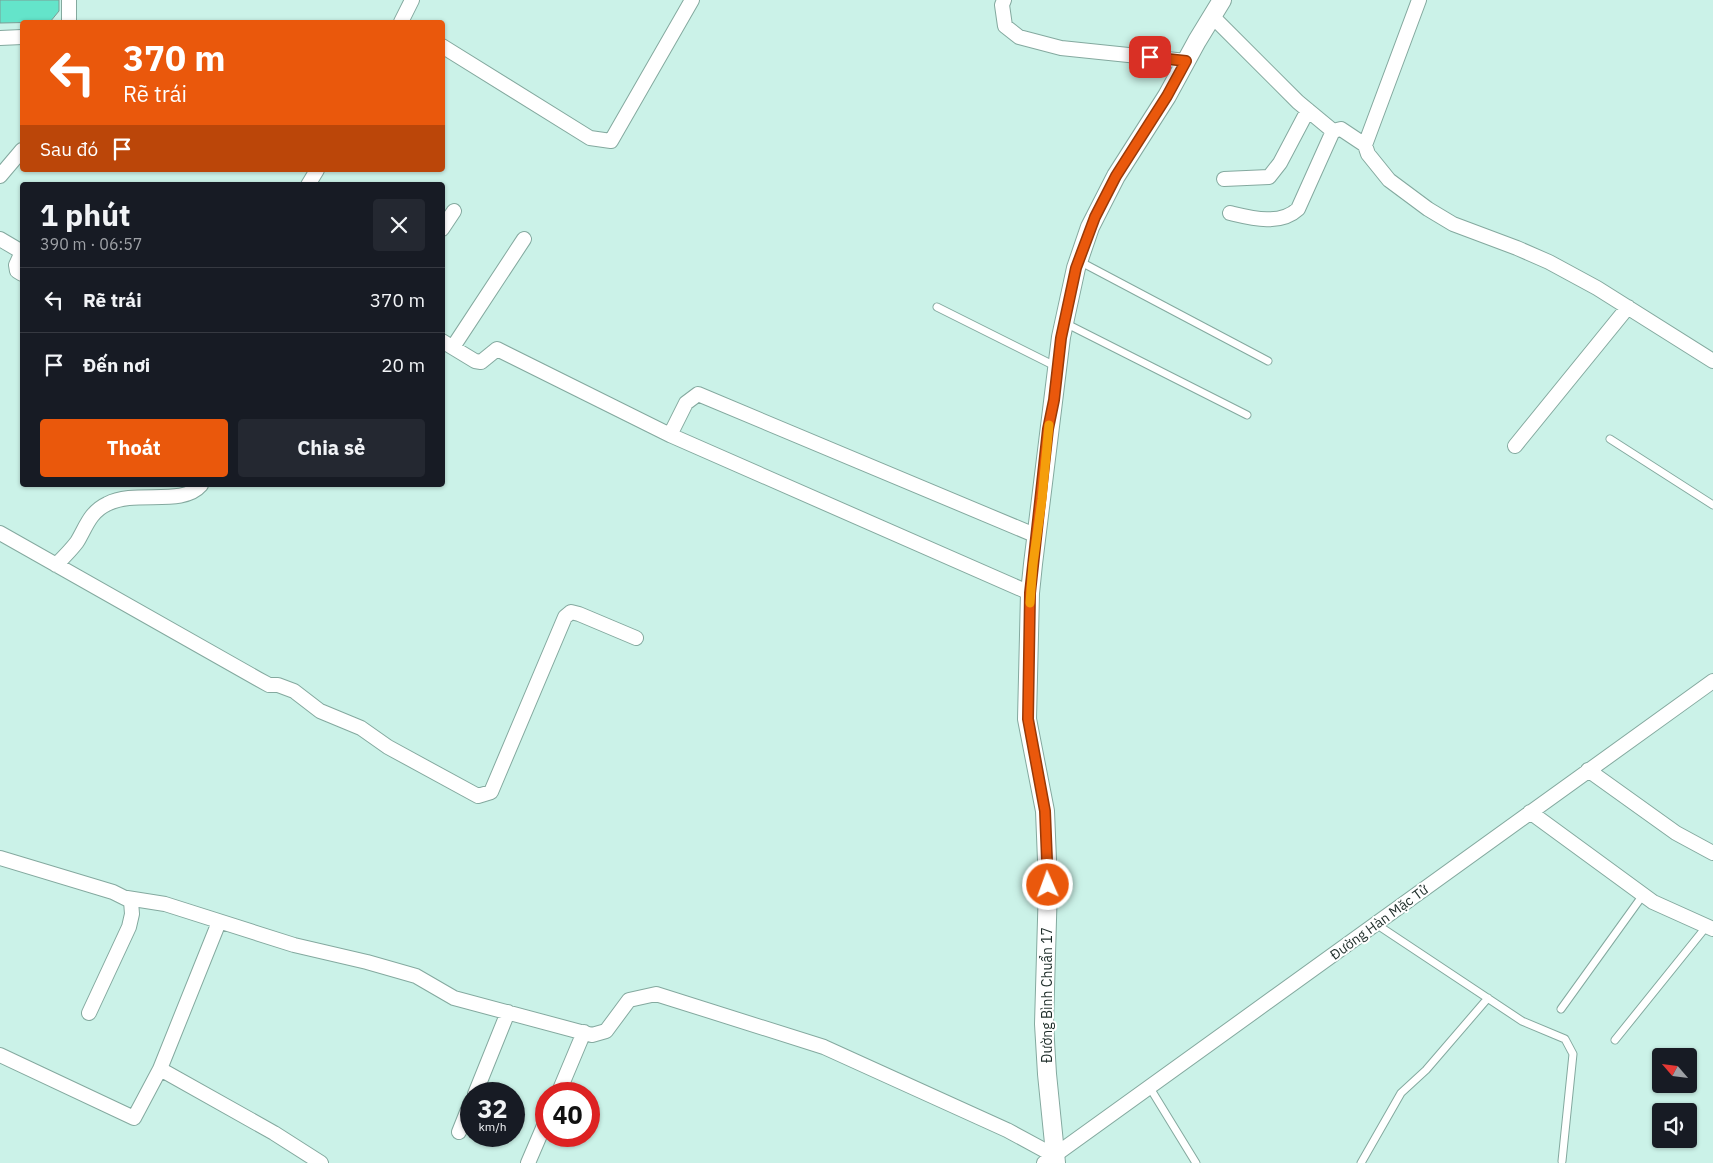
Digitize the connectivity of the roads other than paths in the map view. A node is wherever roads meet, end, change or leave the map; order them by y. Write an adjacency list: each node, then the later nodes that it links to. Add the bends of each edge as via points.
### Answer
1 (69, 0): 8 (street)
2 (412, 0): 9 (street)
3 (692, 0): 12 (street, via 611,141 590,138)
4 (1004, 0): 13 (street, via 1005,26 1019,37 1061,48)
5 (1222, 0): 7 (street, Đường Bình Chuẩn 17)
6 (1419, 0): 16 (street)
7 (1212, 16): 13 (street, Đường Bình Chuẩn 17); 14 (street)
8 (70, 20)
9 (403, 20)
10 (20, 37): 11 (street)
11 (0, 38)
12 (445, 48)
13 (1186, 61): 27 (street, Đường Bình Chuẩn 17, via 1112,184 1090,227)
14 (1308, 110): 15 (street); 19 (street, via 1269,177)
15 (1333, 131): 16 (street, via 1341,129); 21 (street, via 1298,209 1291,216 1274,220)
16 (1365, 145): 30 (street, via 1368,154 1389,180 1428,209 1453,224 1549,262)
17 (20, 152): 18 (street)
18 (0, 176)
19 (1224, 179)
20 (454, 211): 22 (street)
21 (1230, 213)
22 (445, 224)
23 (0, 239): 25 (street)
24 (524, 239): 32 (street)
25 (20, 251)
26 (20, 256): 28 (street, via 16,265)
27 (1079, 261): 31 (street, Đường Bình Chuẩn 17); 33 (lane)
28 (20, 273)
29 (937, 307): 35 (lane)
30 (1628, 307): 34 (street); 39 (street)
31 (1064, 322): 35 (street, Đường Bình Chuẩn 17); 36 (lane)
32 (448, 344): 37 (street, via 481,362 497,349)
33 (1268, 361)
34 (1713, 361)
35 (1058, 367): 43 (street, Đường Bình Chuẩn 17)
36 (1247, 415)
37 (670, 435): 43 (street, via 686,403 698,394); 45 (street)
38 (1610, 439): 41 (lane)
39 (1515, 446)
40 (199, 487): 44 (street, via 184,496 122,497 105,504 94,513 76,543)
41 (1713, 505)
42 (0, 533): 44 (street)
43 (1037, 536): 45 (street, Đường Bình Chuẩn 17)
44 (56, 565): 46 (street, via 263,682 294,691 320,711 361,728 388,747 478,796 491,792 565,617 571,612 579,614)
45 (1030, 593): 69 (street, Đường Bình Chuẩn 17, via 1028,719 1045,811 1048,885 1044,1024)
46 (636, 638)
47 (1713, 681): 48 (street, Đường Hàn Mặc Tử)
48 (1588, 770): 49 (street, Đường Hàn Mặc Tử); 50 (street, via 1676,833)
49 (1530, 812): 52 (street); 55 (street, Đường Hàn Mặc Tử)
50 (1713, 854)
51 (0, 858): 53 (street)
52 (1643, 895): 56 (street); 58 (lane)
53 (127, 898): 54 (street, via 165,904); 60 (street, via 132,906 129,927)
54 (219, 922): 59 (street, via 416,976 454,998); 64 (street)
55 (1376, 924): 57 (lane); 67 (street, Đường Hàn Mặc Tử)
56 (1709, 928): 62 (lane)
57 (1488, 998): 70 (lane, via 1522,1021 1565,1039 1573,1054); 74 (lane, via 1426,1070 1400,1093)
58 (1561, 1009)
59 (508, 1012): 61 (street); 65 (street)
60 (89, 1013)
61 (584, 1032): 66 (street); 69 (street, via 592,1035 606,1031 629,1000 656,994 824,1047 1007,1130)
62 (1615, 1040)
63 (0, 1055): 64 (street, via 134,1118)
64 (160, 1069): 71 (street)
65 (480, 1082)
66 (563, 1082)
67 (1150, 1088): 69 (street, Đường Hàn Mặc Tử); 73 (lane)
68 (535, 1147): 72 (street)
69 (1052, 1161)
70 (1562, 1161)
71 (321, 1163)
72 (528, 1163)
73 (1196, 1163)
74 (1361, 1163)

